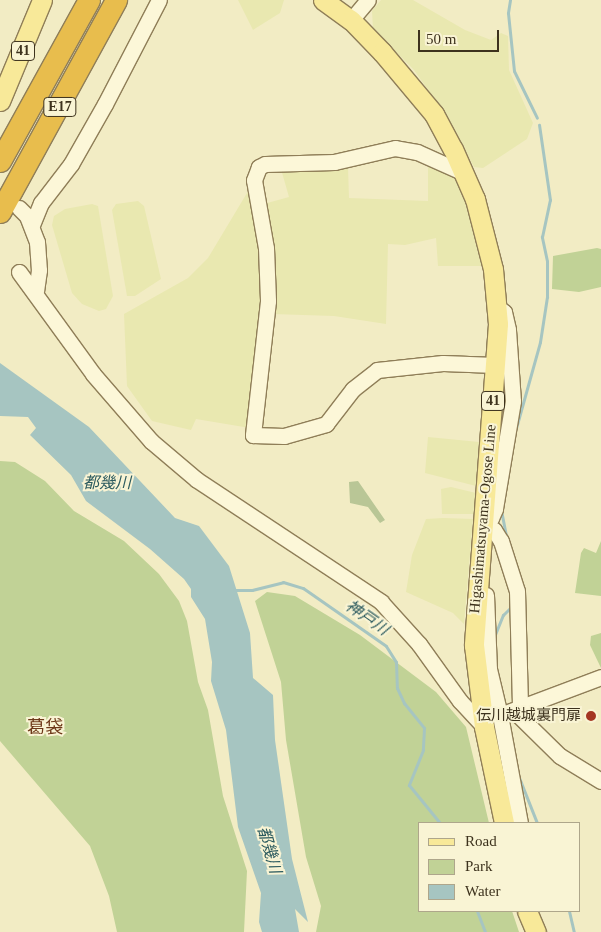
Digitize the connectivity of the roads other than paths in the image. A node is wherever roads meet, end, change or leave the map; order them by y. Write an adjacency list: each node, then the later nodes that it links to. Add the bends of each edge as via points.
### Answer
1 (42, 0): 8 (main road, 41)
2 (90, 0): 9 (highway, E17)
3 (116, 0): 11 (highway, E17)
4 (159, 0): 12 (street, via 105,104 71,164 41,204)
5 (323, 0): 7 (main road, Higashimatsuyama-Ogose Line / 41)
6 (368, 0): 7 (street)
7 (351, 20): 10 (main road, Higashimatsuyama-Ogose Line / 41, via 434,114)
8 (0, 100)
9 (0, 161)
10 (464, 173): 15 (main road, Higashimatsuyama-Ogose Line / 41, via 493,269); 16 (street, via 417,152 395,148 334,162 265,164 260,167 254,180 266,248 268,301 253,435 284,436 326,424 352,390 377,370 443,363)
11 (10, 210): 12 (street)
12 (32, 225): 14 (street, via 39,270)
13 (19, 272): 14 (street)
14 (36, 291): 20 (street, via 93,374 151,441 197,480 381,602)
15 (496, 307): 16 (main road, Higashimatsuyama-Ogose Line / 41); 17 (street, via 504,312 508,330 513,401 495,508)
16 (495, 365): 17 (main road, Higashimatsuyama-Ogose Line / 41)
17 (482, 530): 19 (street, via 488,565 485,629 488,662); 19 (street, via 494,530 501,541 517,591); 20 (main road, Higashimatsuyama-Ogose Line / 41, via 474,645)
18 (601, 677): 19 (street)
19 (511, 711): 21 (street, via 560,756); 23 (street)
20 (484, 727): 22 (main road, Higashimatsuyama-Ogose Line / 41)
21 (601, 781)
22 (504, 822)
23 (520, 822)
24 (527, 912): 25 (main road)
25 (536, 932)

